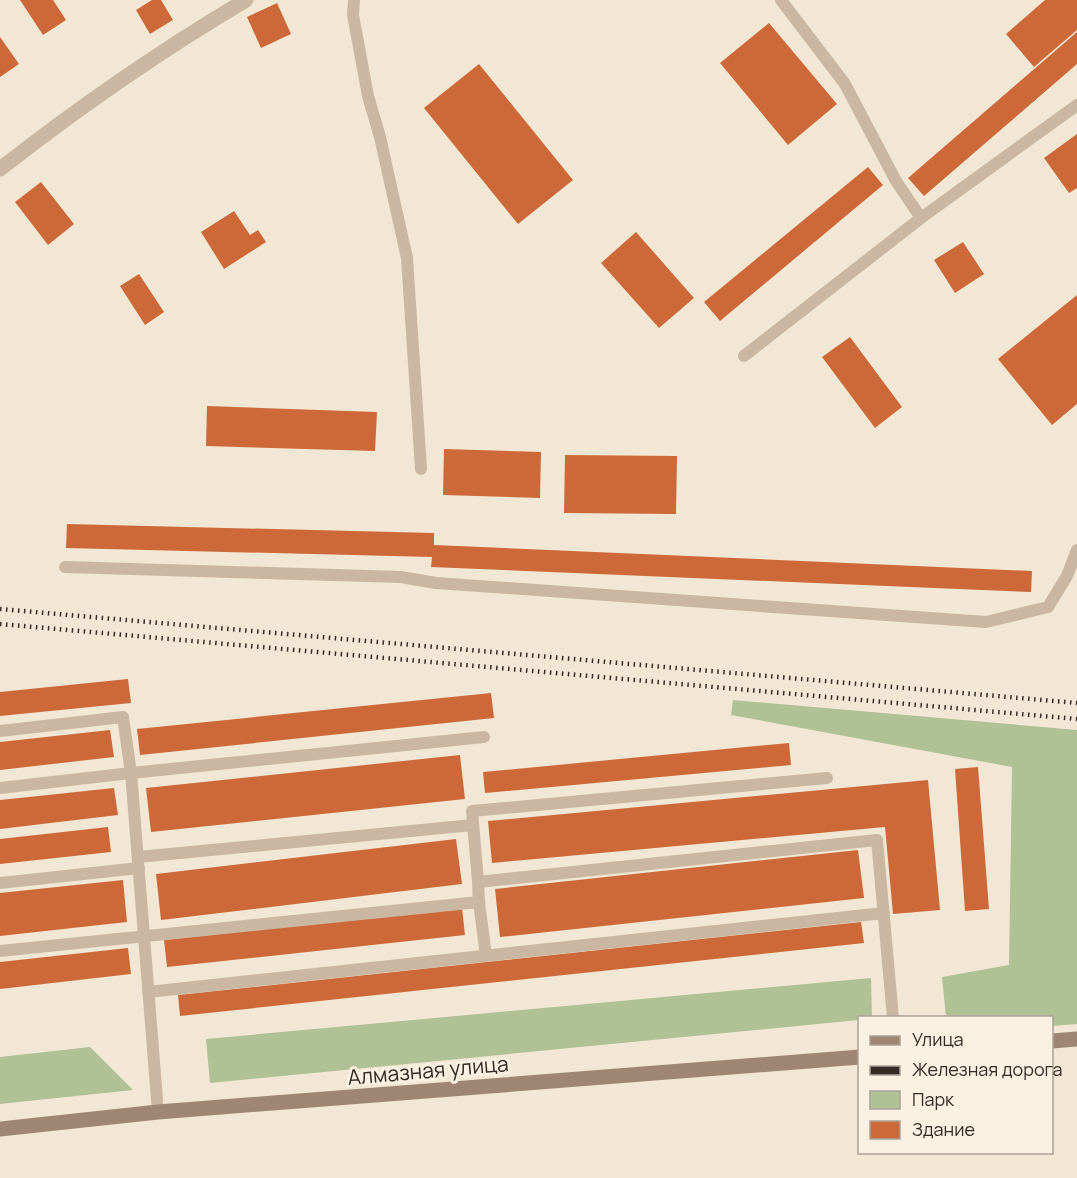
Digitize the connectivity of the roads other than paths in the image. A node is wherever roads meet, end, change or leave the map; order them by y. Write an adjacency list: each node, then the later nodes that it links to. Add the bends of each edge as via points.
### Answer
1 (246, 0): 5 (street, via 195,30)
2 (354, 0): 8 (lane, via 353,15 368,96 381,137 407,258)
3 (781, 0): 6 (lane, via 845,84 896,181)
4 (1077, 105): 6 (lane)
5 (0, 169)
6 (921, 218): 7 (lane)
7 (744, 356)
8 (421, 469)
9 (1077, 550): 10 (lane, via 1048,607 986,622 436,583 402,577)
10 (64, 567)
11 (0, 731): 13 (lane, via 123,717)
12 (484, 737): 13 (lane)
13 (131, 773): 15 (lane); 17 (lane)
14 (827, 778): 16 (lane, via 472,811)
15 (0, 788)
16 (473, 825): 17 (lane); 18 (lane)
17 (138, 862): 19 (lane); 22 (lane)
18 (478, 882): 20 (lane); 21 (lane, via 877,840)
19 (0, 883)
20 (479, 902): 22 (lane); 24 (lane)
21 (884, 914): 24 (lane); 26 (lane)
22 (144, 935): 23 (lane); 25 (lane)
23 (0, 951)
24 (486, 956): 25 (lane)
25 (148, 992): 30 (lane)
26 (893, 1016)
27 (1077, 1040): 28 (street)
28 (1053, 1041)
29 (858, 1057): 30 (street, Алмазная улица)
30 (158, 1112): 31 (street, Алмазная улица)
31 (0, 1129)

